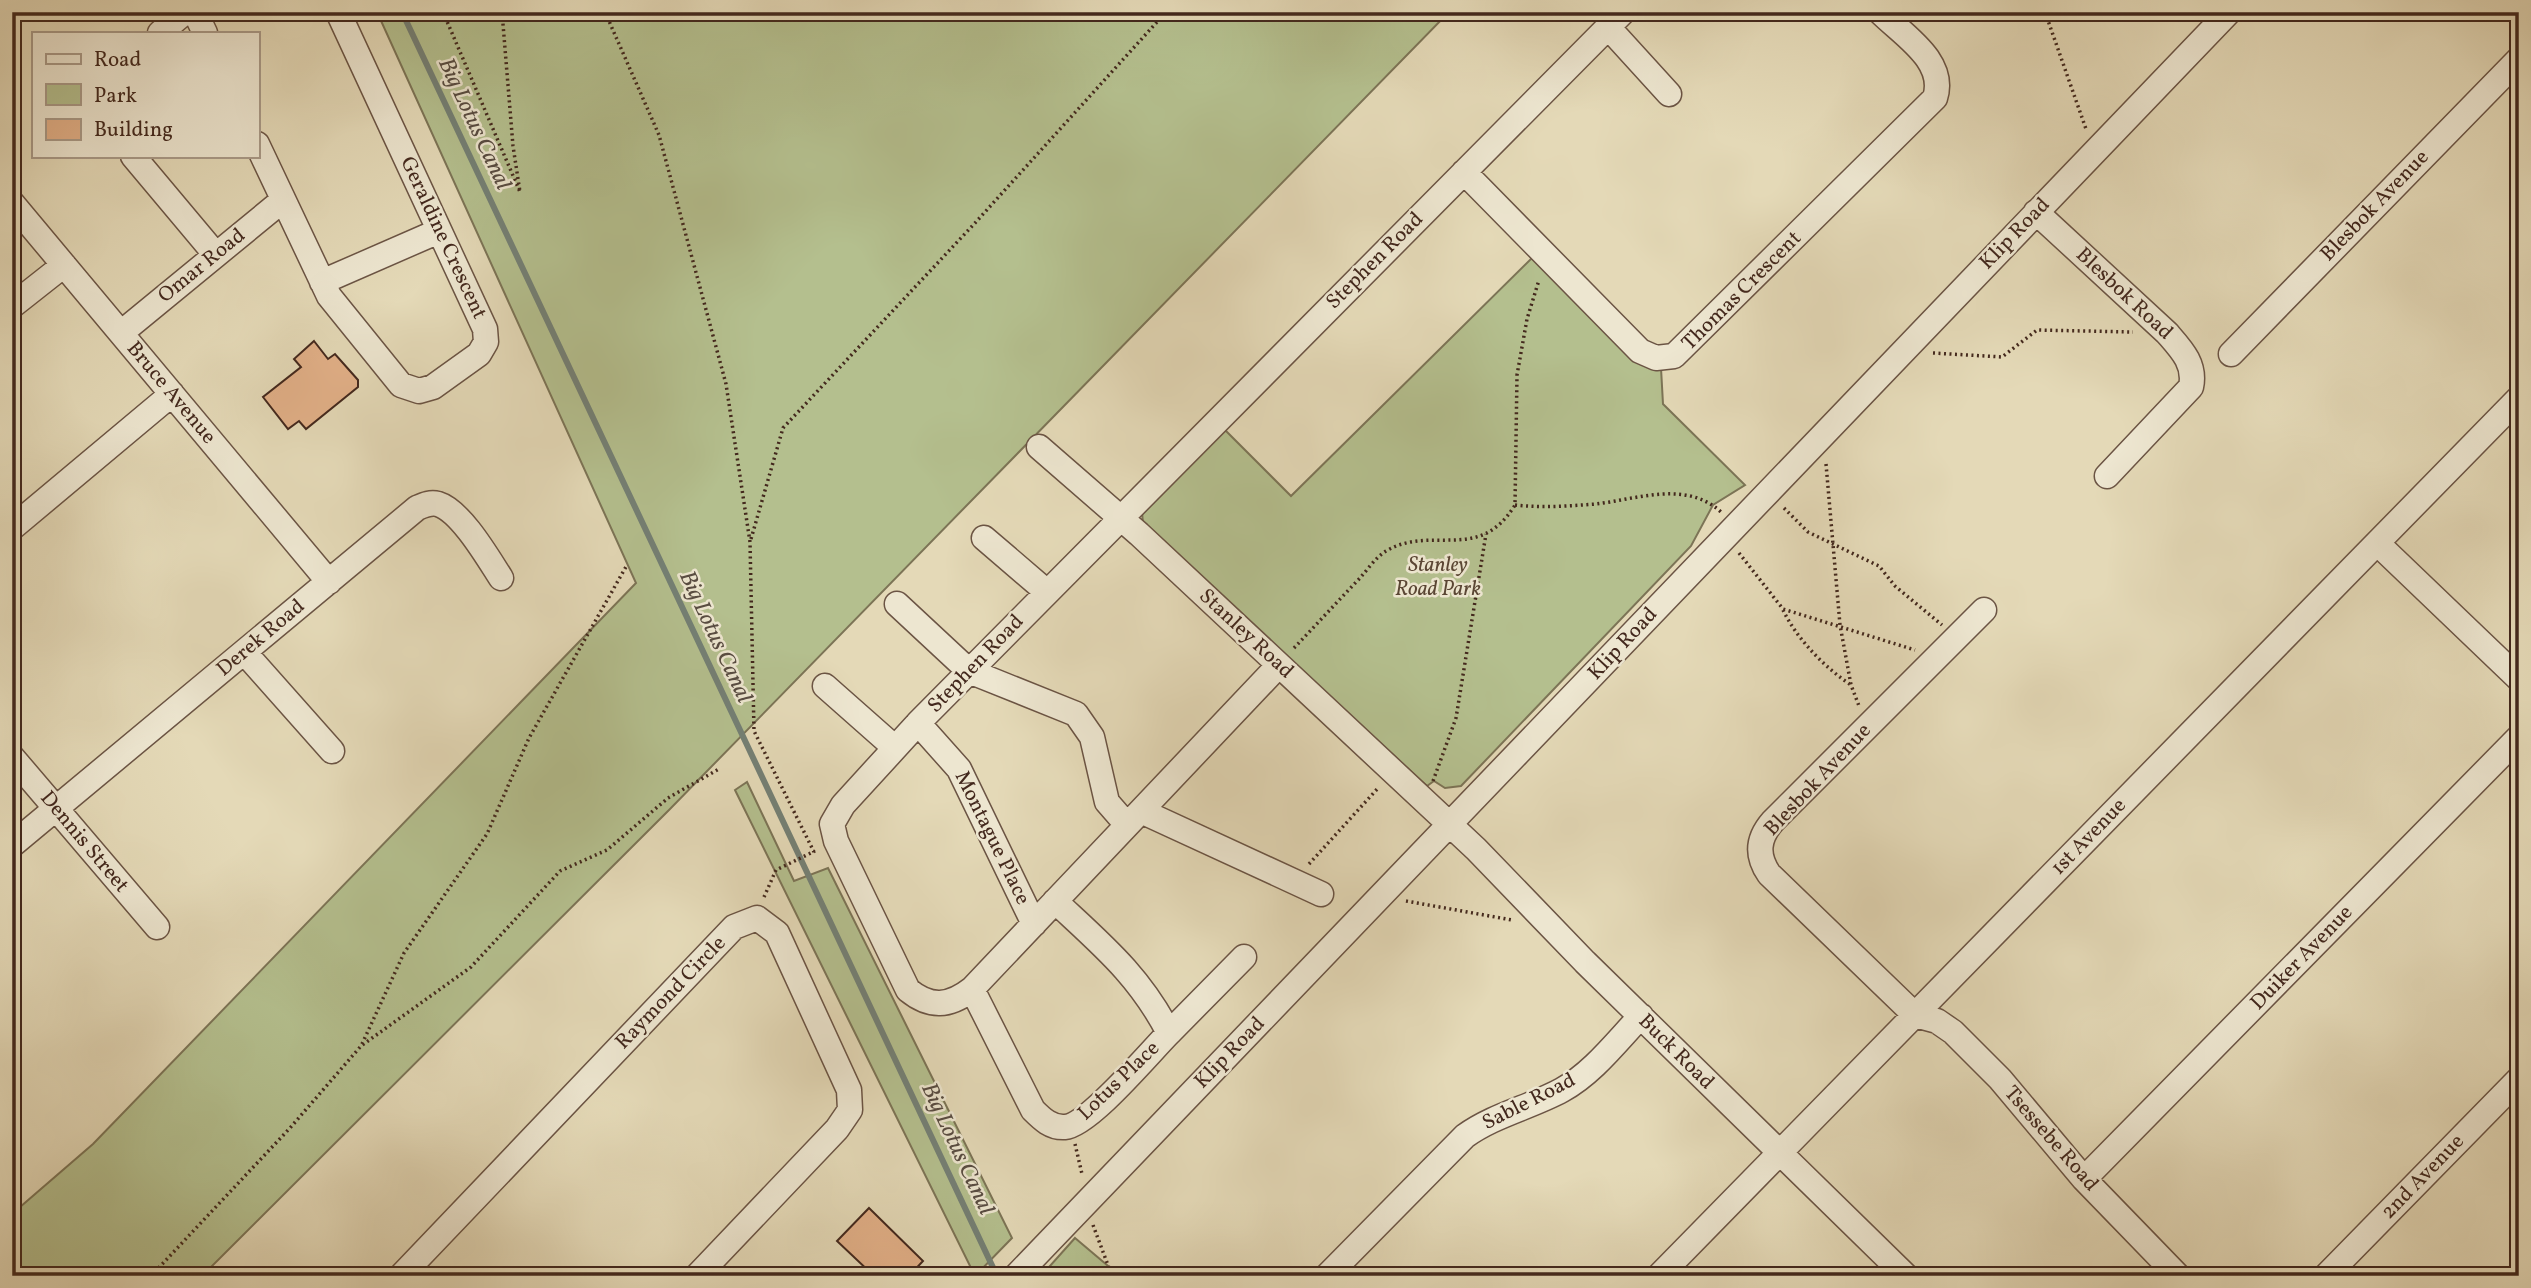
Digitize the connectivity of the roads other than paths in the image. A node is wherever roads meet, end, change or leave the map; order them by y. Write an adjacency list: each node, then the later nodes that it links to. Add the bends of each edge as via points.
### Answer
1 (185, 12): 7 (street)
2 (195, 12): 8 (street)
3 (338, 12): 17 (street, Geraldine Crescent)
4 (1880, 12): 13 (street, Thomas Crescent, via 1933,66 1938,79 1934,98 1674,356 1656,358 1640,351)
5 (2229, 12): 16 (street, Klip Road)
6 (1616, 20): 10 (street); 13 (street, Stephen Road)
7 (161, 32)
8 (205, 32)
9 (2519, 59): 23 (street, Blesbok Avenue)
10 (1669, 94)
11 (259, 148): 14 (street, Geraldine Crescent)
12 (134, 158): 18 (street)
13 (1464, 172): 28 (street, Stephen Road)
14 (283, 200): 18 (street, Omar Road); 20 (street, Geraldine Crescent)
15 (12, 204): 19 (street, Bruce Avenue)
16 (2036, 212): 27 (street, Blesbok Road, via 2167,333 2194,375 2192,387); 49 (street, Klip Road)
17 (439, 231): 20 (street); 20 (street, Geraldine Crescent, via 487,336 479,354 433,387 419,391 401,385 338,309)
18 (216, 255): 22 (street, Omar Road)
19 (64, 265): 21 (street); 22 (street, Bruce Avenue)
20 (322, 282)
21 (12, 306)
22 (121, 333): 24 (street, Bruce Avenue)
23 (2231, 354)
24 (172, 394): 29 (street); 33 (street, Bruce Avenue)
25 (2519, 398): 31 (street, 1st Avenue)
26 (1039, 447): 28 (street, Stanley Road)
27 (2107, 476)
28 (1119, 518): 34 (street, Stephen Road); 38 (street, Stanley Road)
29 (12, 528)
30 (984, 538): 34 (street)
31 (2377, 542): 40 (street); 57 (street, 1st Avenue)
32 (501, 578): 33 (street, Derek Road, via 451,513 440,504 428,503 406,516)
33 (329, 582): 37 (street, Derek Road)
34 (1047, 592): 39 (street, Stephen Road)
35 (897, 604): 39 (street)
36 (1984, 610): 57 (street, Blesbok Avenue, via 1762,838 1760,858 1769,874)
37 (245, 653): 45 (street); 47 (street, Derek Road)
38 (1284, 660): 48 (street, Stephen Road); 49 (street, Stanley Road)
39 (969, 671): 42 (street, Stephen Road); 48 (street, via 1076,714 1092,737 1107,802)
40 (2519, 679)
41 (825, 686): 44 (street)
42 (918, 723): 44 (street, Stephen Road); 53 (street, Montague Place, via 959,769)
43 (2519, 737): 62 (street, Duiker Avenue)
44 (894, 747): 56 (street, Stephen Road, via 832,824 836,841 908,990 921,1001 943,1005)
45 (332, 751)
46 (12, 757): 47 (street, Dennis Street)
47 (55, 810): 50 (street, Derek Road); 54 (street, Dennis Street)
48 (1134, 818): 51 (street); 52 (street, Stephen Road)
49 (1450, 825): 58 (street, Buck Road); 63 (street, Klip Road)
50 (12, 845)
51 (1321, 894)
52 (1055, 901): 53 (street, Stephen Road); 59 (street, Lotus Place, via 1132,974)
53 (1034, 924): 56 (street, Stephen Road)
54 (156, 927)
55 (1244, 957): 59 (street)
56 (972, 989): 59 (street, Lotus Place, via 1033,1110 1056,1127 1086,1118)
57 (1915, 1015): 61 (street, 1st Avenue); 62 (street, Tsessebe Road, via 1937,1021 1953,1032 2000,1079)
58 (1641, 1016): 61 (street, Buck Road); 66 (street, Sable Road, via 1566,1088 1465,1136)
59 (1169, 1033)
60 (2519, 1079): 70 (street, 2nd Avenue)
61 (1780, 1153): 67 (street, 1st Avenue); 68 (street, Buck Road)
62 (2084, 1179): 69 (street, Tsessebe Road)
63 (1018, 1274)
64 (401, 1276): 65 (street, Raymond Circle, via 734,928 757,918 777,933 849,1090 850,1110)
65 (697, 1276)
66 (1327, 1276)
67 (1659, 1276)
68 (1906, 1276)
69 (2178, 1276)
70 (2326, 1276)

